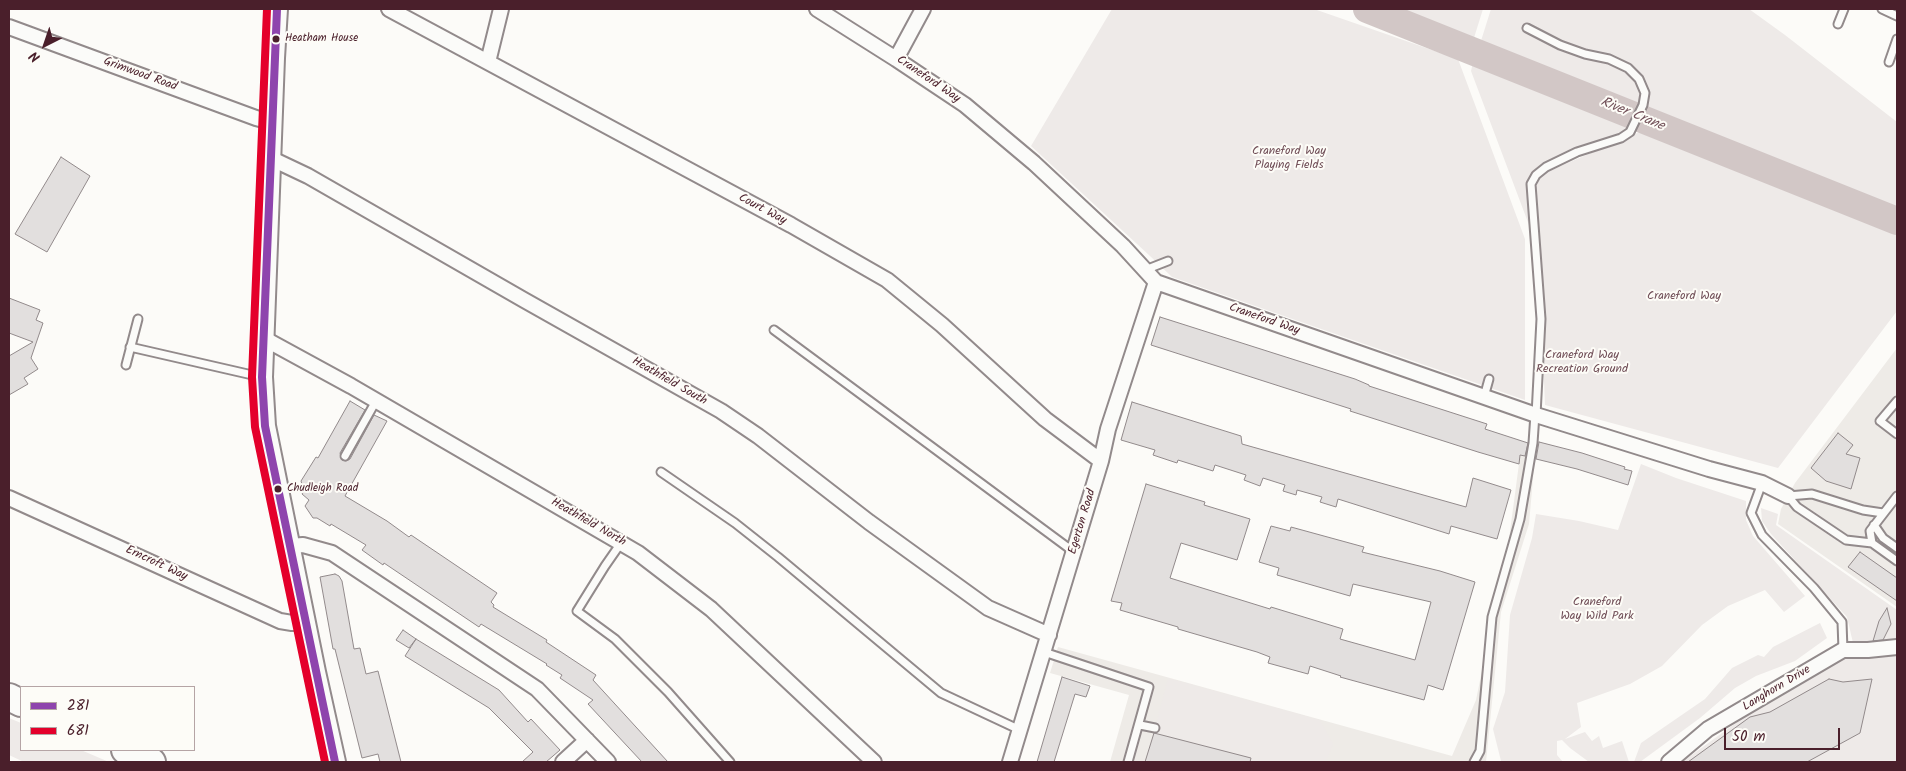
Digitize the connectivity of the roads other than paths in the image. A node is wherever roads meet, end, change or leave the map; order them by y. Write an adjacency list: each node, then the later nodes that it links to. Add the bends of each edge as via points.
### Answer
1 (277, 9): 16 (main road)
2 (389, 9): 14 (street, Court Way)
3 (501, 9): 14 (street)
4 (817, 9): 13 (street, Craneford Way)
5 (923, 9): 13 (street)
6 (1844, 9): 9 (lane)
7 (1882, 9): 8 (lane)
8 (1897, 16)
9 (1838, 24)
10 (9, 27): 16 (street, Grimwood Road)
11 (1527, 28): 31 (lane, via 1560,46 1609,59 1628,68 1639,79 1645,93 1633,128 1621,138 1577,152 1546,167 1532,184 1541,320)
12 (1897, 39): 15 (lane)
13 (896, 59): 19 (street, Craneford Way, via 965,105 1034,163)
14 (488, 62): 34 (street, Court Way, via 887,280 915,301 1045,419)
15 (1889, 62)
16 (271, 122): 17 (main road)
17 (270, 158): 23 (main road); 49 (street, Heathfield South, via 308,176 721,411 988,608)
18 (1168, 261): 19 (lane)
19 (1145, 270): 20 (street, Craneford Way)
20 (1156, 282): 28 (street, Craneford Way); 34 (street, Egerton Road, via 1108,430)
21 (138, 319): 24 (lane)
22 (774, 330): 46 (lane)
23 (263, 338): 26 (main road); 29 (street, Heathfield North)
24 (130, 347): 25 (lane); 26 (lane)
25 (126, 365)
26 (262, 377): 44 (main road, via 265,426)
27 (1488, 378): 28 (lane)
28 (1484, 397): 31 (street, Craneford Way)
29 (376, 401): 33 (lane); 42 (street, Heathfield North)
30 (1897, 401): 32 (lane, via 1880,421)
31 (1535, 414): 36 (street, Craneford Way); 66 (lane, via 1520,519 1492,617 1480,751)
32 (1897, 434)
33 (345, 456)
34 (1102, 461): 46 (street, Egerton Road)
35 (660, 472): 55 (lane, via 778,556 940,693)
36 (1762, 483): 37 (street, Craneford Way); 51 (lane, via 1751,513 1762,535 1842,622)
37 (1788, 496): 40 (lane, via 1812,494); 43 (lane, via 1797,507 1846,540)
38 (1897, 496): 40 (lane)
39 (9, 498): 48 (street, Erncroft Way, via 280,621)
40 (1883, 513): 41 (lane)
41 (1874, 525): 43 (lane, via 1870,531); 45 (lane, via 1883,538)
42 (621, 543): 62 (lane, via 577,611 614,639 661,685); 63 (street, Heathfield North, via 711,609)
43 (1872, 543): 47 (lane)
44 (290, 546): 48 (main road); 56 (street, via 303,545 332,553 537,689)
45 (1897, 548)
46 (1074, 552): 49 (street, Egerton Road)
47 (1897, 561)
48 (304, 621): 59 (main road)
49 (1049, 635): 52 (street, Egerton Road)
50 (1897, 647): 51 (street)
51 (1843, 650): 67 (street, Langhorn Drive, via 1708,729)
52 (1044, 652): 53 (lane, via 1149,687); 55 (street, Egerton Road)
53 (1140, 725): 54 (lane); 65 (lane)
54 (1154, 728)
55 (1020, 730): 64 (street, Egerton Road)
56 (586, 740): 60 (street); 61 (street)
57 (127, 751): 58 (highway)
58 (152, 762)
59 (334, 762)
60 (563, 762)
61 (608, 762)
62 (730, 762)
63 (874, 762)
64 (1010, 762)
65 (1128, 762)
66 (1474, 762)
67 (1669, 762)

